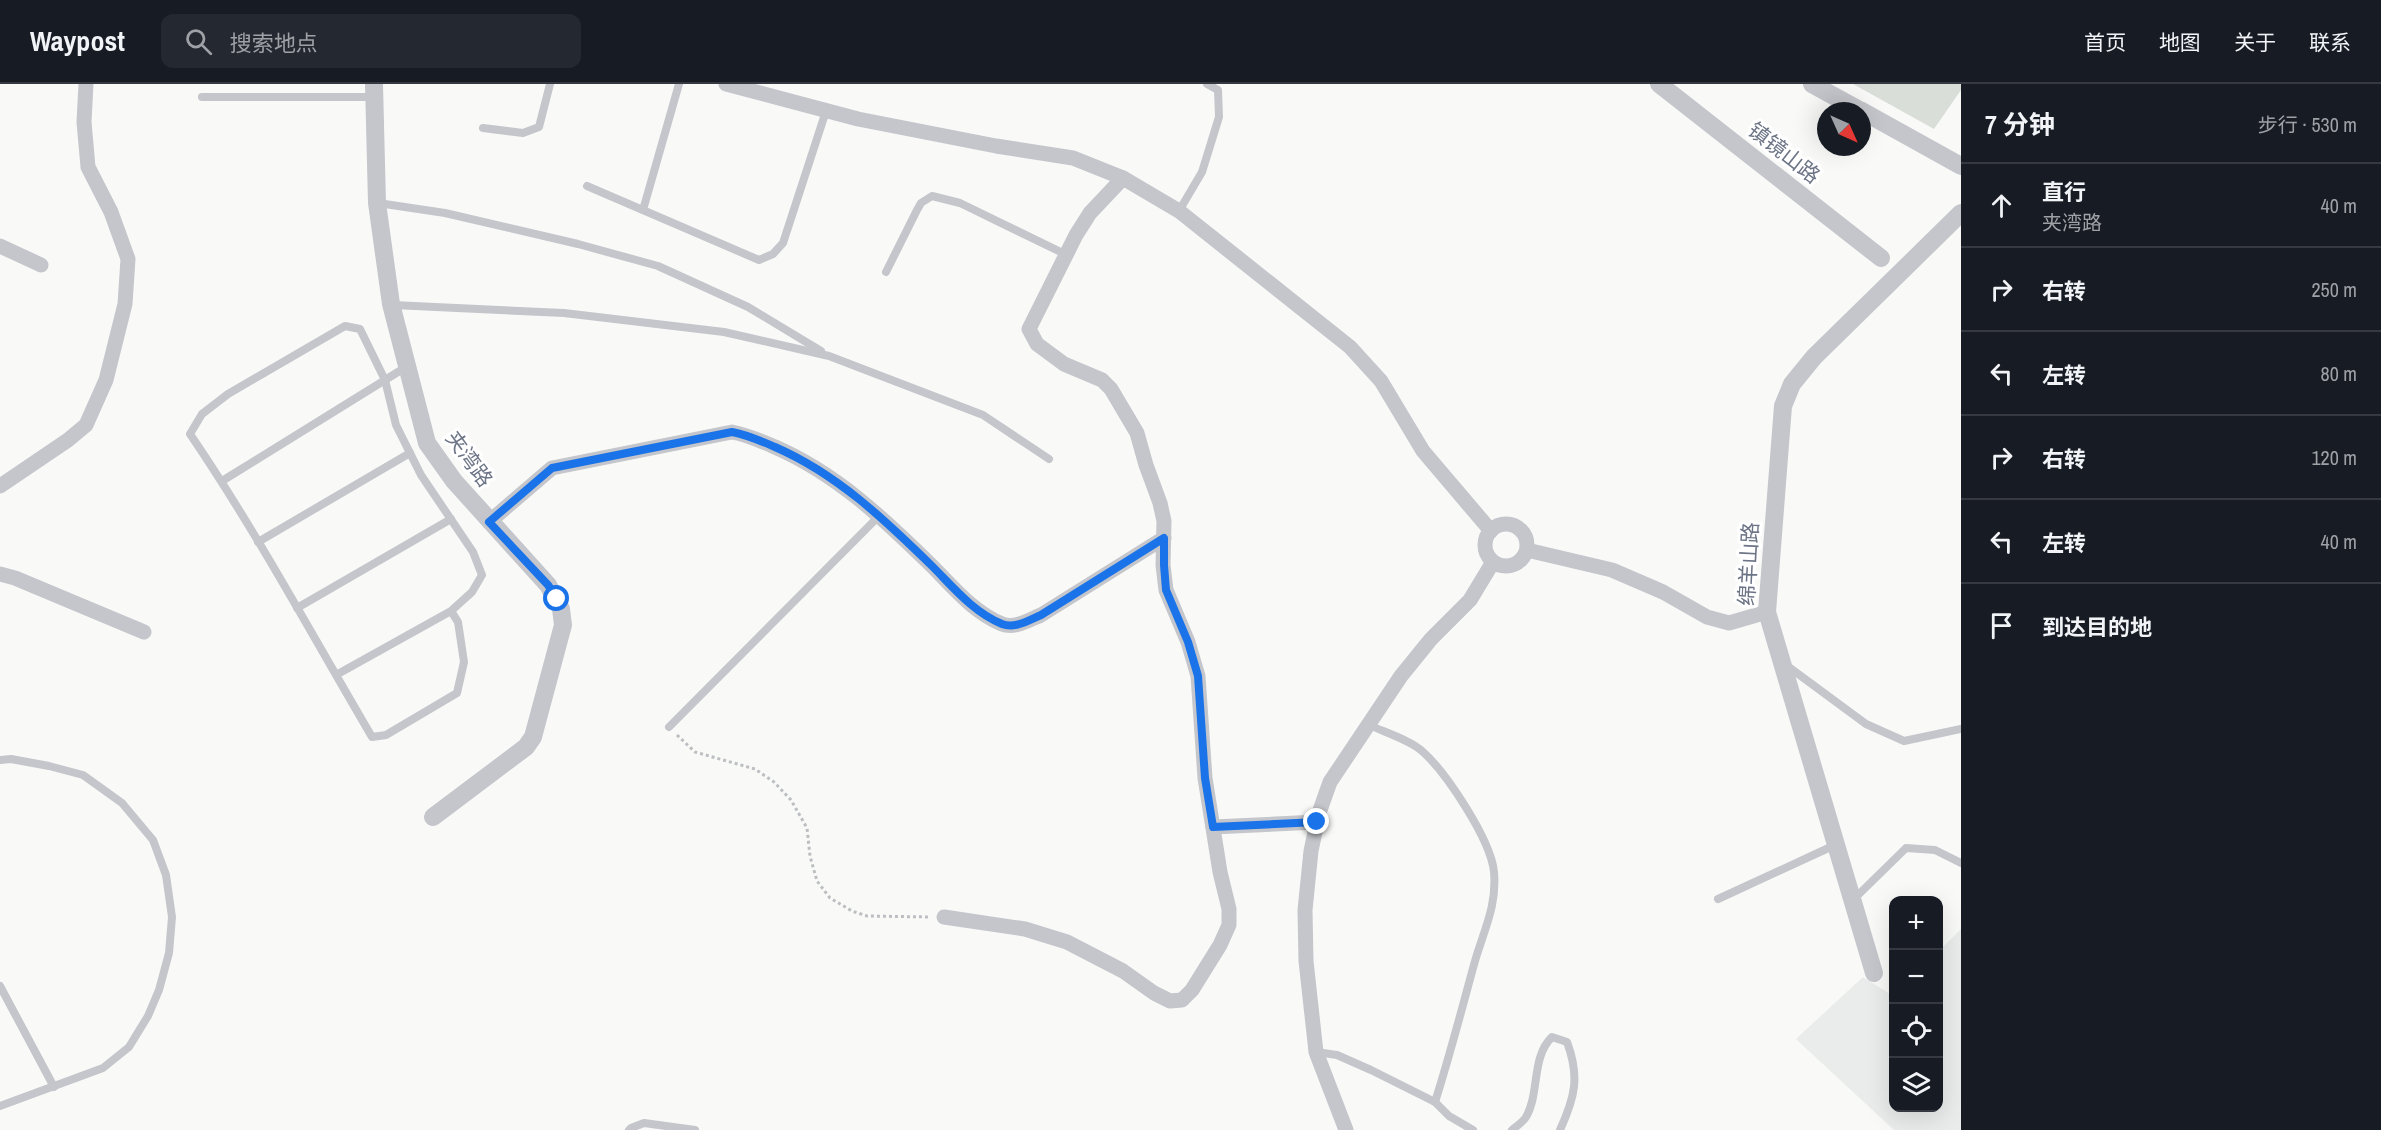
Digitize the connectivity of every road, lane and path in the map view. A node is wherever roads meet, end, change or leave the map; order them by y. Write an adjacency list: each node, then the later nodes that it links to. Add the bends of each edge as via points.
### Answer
1 (86, 84): 33 (street, via 88,167 111,212 128,259 125,304 106,380 86,425)
2 (550, 84): 13 (lane, via 539,127 523,133)
3 (680, 84): 18 (lane)
4 (726, 84): 11 (street)
5 (1207, 84): 19 (lane, via 1218,90 1219,117 1202,172)
6 (1659, 84): 23 (street, 镇镜山路)
7 (1812, 84): 10 (street)
8 (374, 91): 9 (lane); 17 (street, 夹湾路)
9 (202, 97)
10 (1845, 102)
11 (826, 111): 15 (street, via 1073,158); 18 (lane, via 783,243 773,254 759,260)
12 (1871, 116): 14 (street)
13 (483, 128)
14 (1961, 166)
15 (1123, 178): 19 (street); 22 (street, via 1090,213)
16 (587, 186): 18 (lane)
17 (377, 203): 26 (street, 夹湾路); 27 (lane, via 445,213 658,266 748,308)
18 (642, 210)
19 (1179, 211): 37 (street, via 1350,347 1381,381 1423,451)
20 (1961, 213): 45 (street, 绵羊山路, via 1814,357 1792,384 1783,406)
21 (0, 246): 24 (street)
22 (1067, 255): 25 (lane, via 960,203 932,196 921,203); 38 (street, via 1029,329 1037,344 1064,364 1102,380 1111,389 1137,433 1160,503)
23 (1881, 258)
24 (41, 265)
25 (886, 272)
26 (391, 304): 27 (lane, via 610,318 724,332); 28 (street, 夹湾路)
27 (829, 356): 31 (lane, via 983,415)
28 (406, 368): 29 (lane); 36 (street, 夹湾路, via 427,442)
29 (385, 381): 30 (lane, via 396,425); 32 (lane); 32 (lane, via 360,329 345,326 228,394 202,414 190,434)
30 (410, 453): 35 (lane); 39 (lane)
31 (1049, 459)
32 (222, 481): 39 (lane)
33 (0, 486)
34 (880, 515): 36 (street, via 844,486 792,454 732,432 552,468); 38 (street, via 978,611 1004,625 1021,624 1041,615); 50 (lane)
35 (451, 519): 43 (lane); 44 (lane, via 474,552 482,575 472,592)
36 (489, 522): 53 (street, 夹湾路, via 548,585 561,609 563,625 526,747)
37 (1491, 531): 40 (street, via 1503,524 1516,526 1526,536); 41 (street, via 1485,550)
38 (1164, 538): 55 (street, via 1166,590 1198,676 1205,778)
39 (258, 542): 43 (lane)
40 (1527, 550): 41 (street, via 1513,566); 45 (street, via 1612,570 1707,617 1729,623)
41 (1493, 562): 49 (street, via 1470,600 1413,661)
42 (0, 574): 46 (street)
43 (297, 608): 48 (lane)
44 (451, 611): 48 (lane); 48 (lane, via 458,622 465,662 457,693 386,735 372,737)
45 (1767, 612): 47 (street, 绵羊山路)
46 (144, 632)
47 (1782, 663): 51 (lane, via 1866,724 1904,741); 56 (street, 绵羊山路)
48 (336, 675)
49 (1369, 725): 54 (street, via 1329,782); 65 (lane, via 1420,749 1444,775 1487,847 1494,871 1489,922)
50 (669, 727): 60 (path, via 695,752 754,769 774,782 791,800 807,828 817,881 831,898 867,916)
51 (1961, 729)
52 (0, 760): 64 (lane, via 49,765 83,776 122,803 153,840 166,875 172,917 169,953 148,1016 129,1047 103,1068)
53 (433, 817)
54 (1317, 822): 55 (street); 63 (street, via 1305,910)
55 (1213, 827): 60 (street, via 1229,925 1192,990 1182,1000 1170,1001 1154,993 1123,971 1067,942 1025,929)
56 (1836, 844): 58 (lane); 59 (street, 绵羊山路)
57 (1961, 863): 59 (lane, via 1935,850 1906,848)
58 (1718, 899)
59 (1853, 900): 61 (street, 绵羊山路)
60 (944, 917)
61 (1875, 974)
62 (0, 986): 64 (lane)
63 (1316, 1052): 65 (lane, via 1336,1055); 69 (street)
64 (54, 1087): 66 (lane)
65 (1435, 1102): 70 (lane)
66 (0, 1106)
67 (629, 1130): 68 (lane, via 644,1123)
68 (695, 1130)
69 (1346, 1130)
70 (1473, 1130)
71 (1512, 1130): 72 (lane, via 1525,1119 1532,1103 1538,1065 1552,1037 1567,1042 1574,1068 1575,1089)
72 (1560, 1130)

